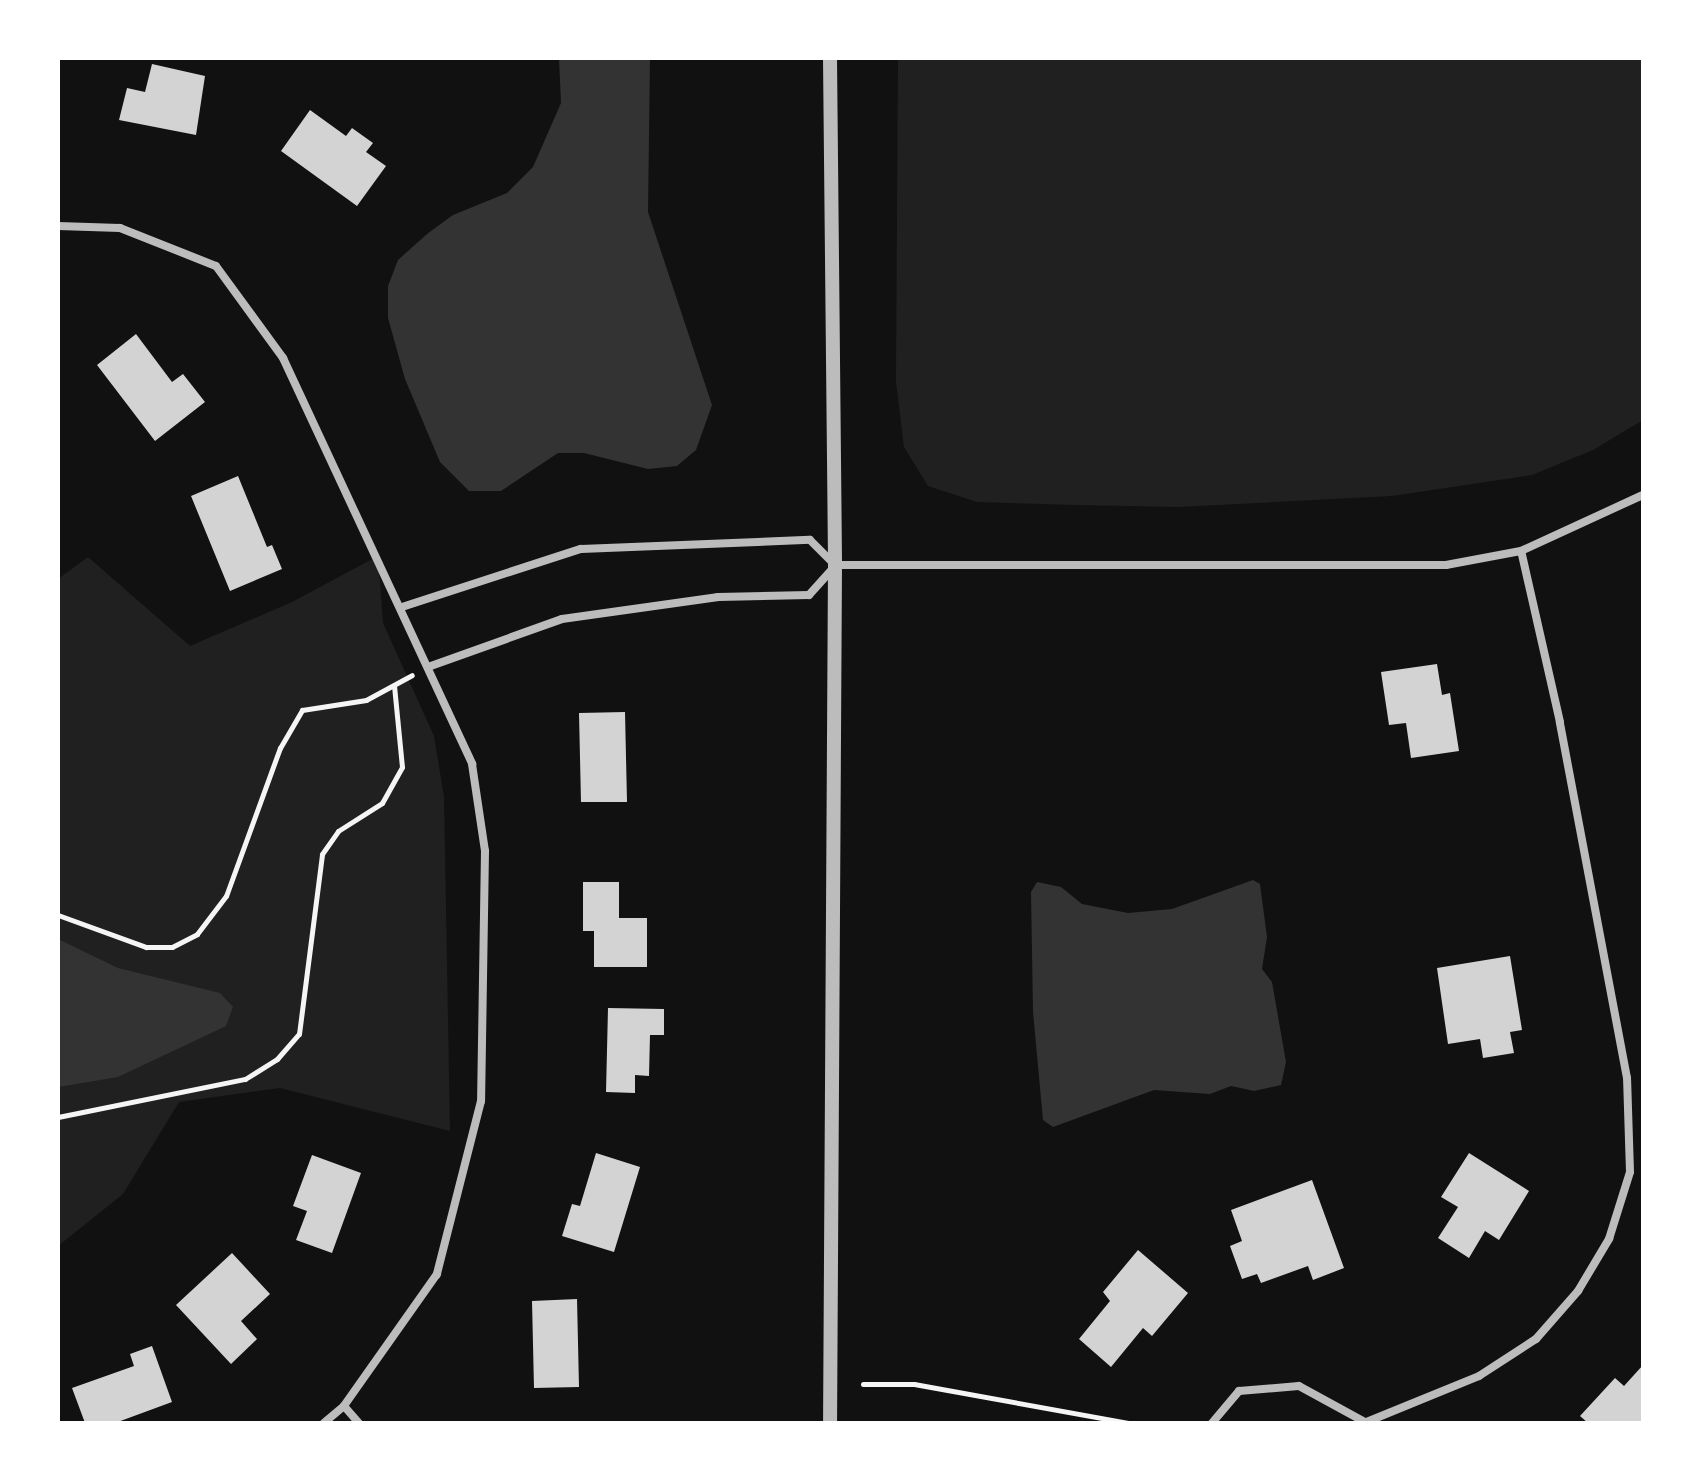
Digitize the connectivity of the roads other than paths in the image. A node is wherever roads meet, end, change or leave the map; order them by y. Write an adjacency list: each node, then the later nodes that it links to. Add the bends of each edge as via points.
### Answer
1 (830, 58): 5 (street)
2 (58, 226): 6 (street, via 120,228 216,266 283,358)
3 (1643, 495): 4 (street)
4 (1521, 551): 5 (street, via 1446,565); 13 (street, via 1560,722 1627,1078 1630,1172 1609,1239 1578,1291 1536,1339 1479,1376)
5 (835, 565): 6 (street, via 810,540 581,549); 7 (street, via 809,595 718,597 562,619); 11 (street)
6 (402, 607): 7 (street)
7 (428, 667): 8 (street, via 472,764 485,851 481,1101 437,1274)
8 (344, 1406): 9 (street); 10 (street)
9 (324, 1423)
10 (359, 1423)
11 (830, 1423)
12 (1212, 1423): 13 (street, via 1239,1391 1299,1386)
13 (1364, 1423)

